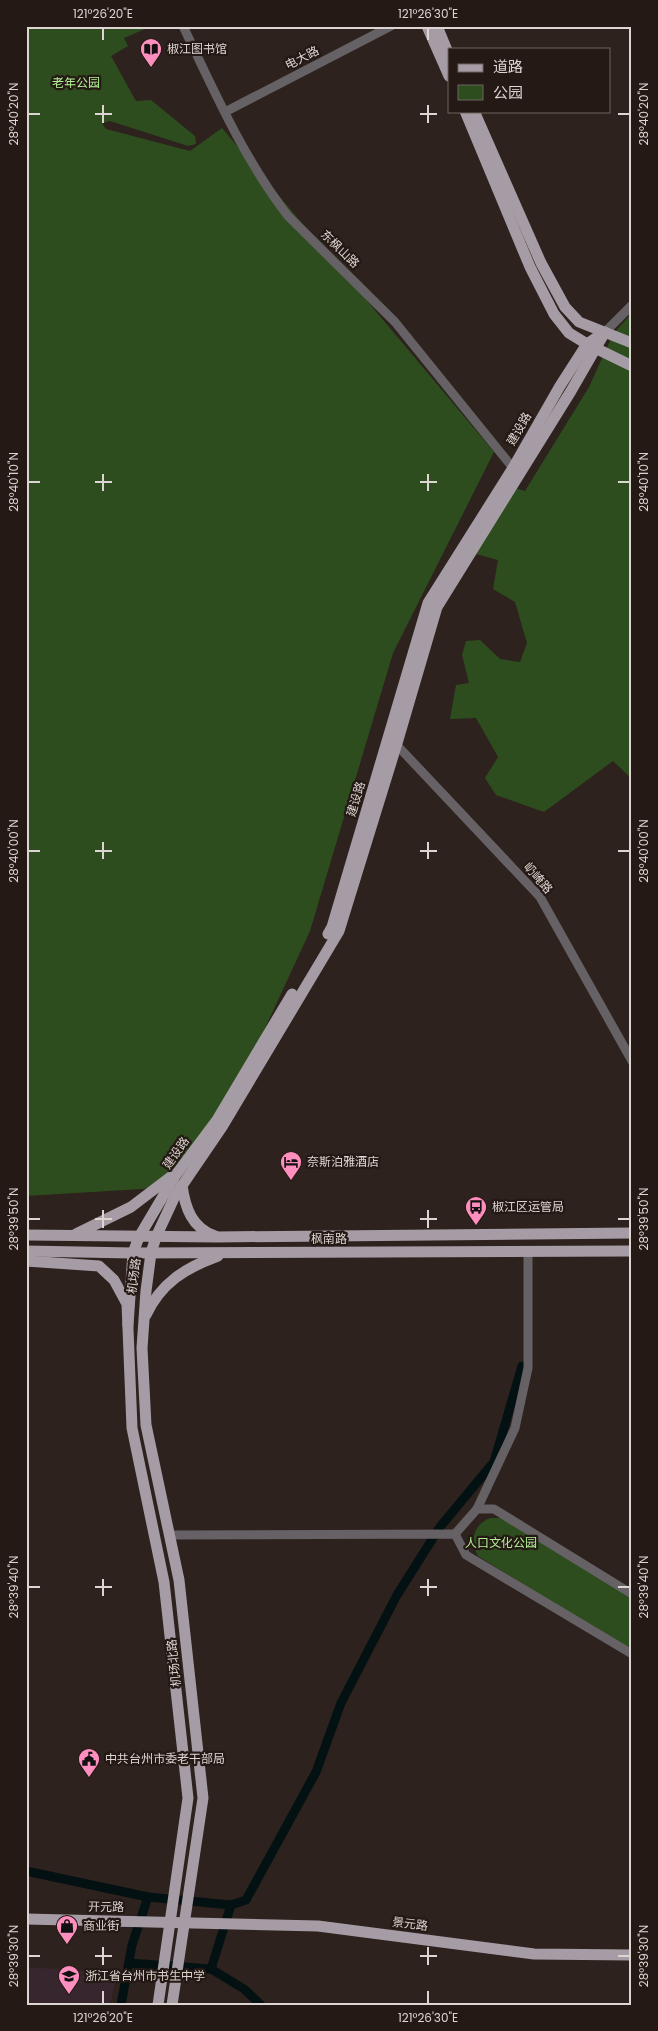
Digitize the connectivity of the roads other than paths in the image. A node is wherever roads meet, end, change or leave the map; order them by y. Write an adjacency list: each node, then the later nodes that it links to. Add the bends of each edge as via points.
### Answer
1 (391, 26): 7 (street, 电大路)
2 (427, 26): 6 (main road)
3 (437, 26): 5 (main road)
4 (185, 27): 7 (street, 东枫山路)
5 (448, 53)
6 (448, 74)
7 (224, 112): 15 (street, 东枫山路, via 288,216 395,322)
8 (465, 112): 13 (main road, via 530,267 554,314 569,333)
9 (474, 112): 11 (main road, via 541,263 565,307 579,322)
10 (632, 305): 11 (street)
11 (605, 332): 12 (main road); 13 (main road, 建设路)
12 (632, 343)
13 (592, 346): 14 (main road); 15 (main road, 建设路, via 560,386); 16 (main road, 建设路, via 437,607)
14 (632, 366)
15 (513, 468): 16 (main road, 建设路, via 428,603)
16 (393, 741): 17 (street, 屷崦路, via 540,897); 18 (main road, 建设路, via 332,927 217,1120); 19 (main road, 建设路, via 339,931 222,1127)
17 (632, 1061)
18 (180, 1170): 22 (main road, via 131,1207); 23 (main road, 建设路)
19 (182, 1185): 24 (main road, 建设路); 25 (main road, via 191,1218)
20 (632, 1233): 25 (main road, 枫南路)
21 (26, 1236): 22 (main road, 枫南路)
22 (71, 1236): 23 (main road, 枫南路)
23 (138, 1237): 24 (main road, 枫南路); 29 (main road, 建设路)
24 (156, 1237): 25 (main road, 枫南路); 30 (main road, 机场路)
25 (217, 1237)
26 (26, 1251): 29 (main road, 枫南路)
27 (528, 1252): 28 (main road, 枫南路); 31 (main road, 枫南路); 35 (street, via 528,1368 515,1428)
28 (632, 1252)
29 (133, 1253): 30 (main road, 枫南路); 34 (main road, 机场路)
30 (151, 1253): 31 (main road, 枫南路); 33 (main road, 机场路)
31 (225, 1253): 33 (main road, via 176,1275 158,1293)
32 (26, 1261): 34 (main road, via 99,1266 114,1280 123,1295)
33 (144, 1319): 37 (main road, 机场北路, via 142,1348 146,1425)
34 (128, 1325): 41 (main road, 机场北路, via 132,1428 164,1582 188,1798)
35 (477, 1509): 36 (street); 38 (street, via 494,1509)
36 (455, 1534): 37 (street); 39 (street, via 466,1555)
37 (169, 1535): 42 (main road, 机场北路, via 179,1580 202,1798)
38 (632, 1594)
39 (632, 1654)
40 (26, 1919): 41 (main road, 开元路)
41 (171, 1923): 42 (main road, 开元路); 44 (main road, 机场北路)
42 (185, 1923): 43 (main road, 景元路, via 318,1926 534,1954); 45 (main road, 机场北路)
43 (632, 1955)
44 (158, 2005)
45 (172, 2005)

